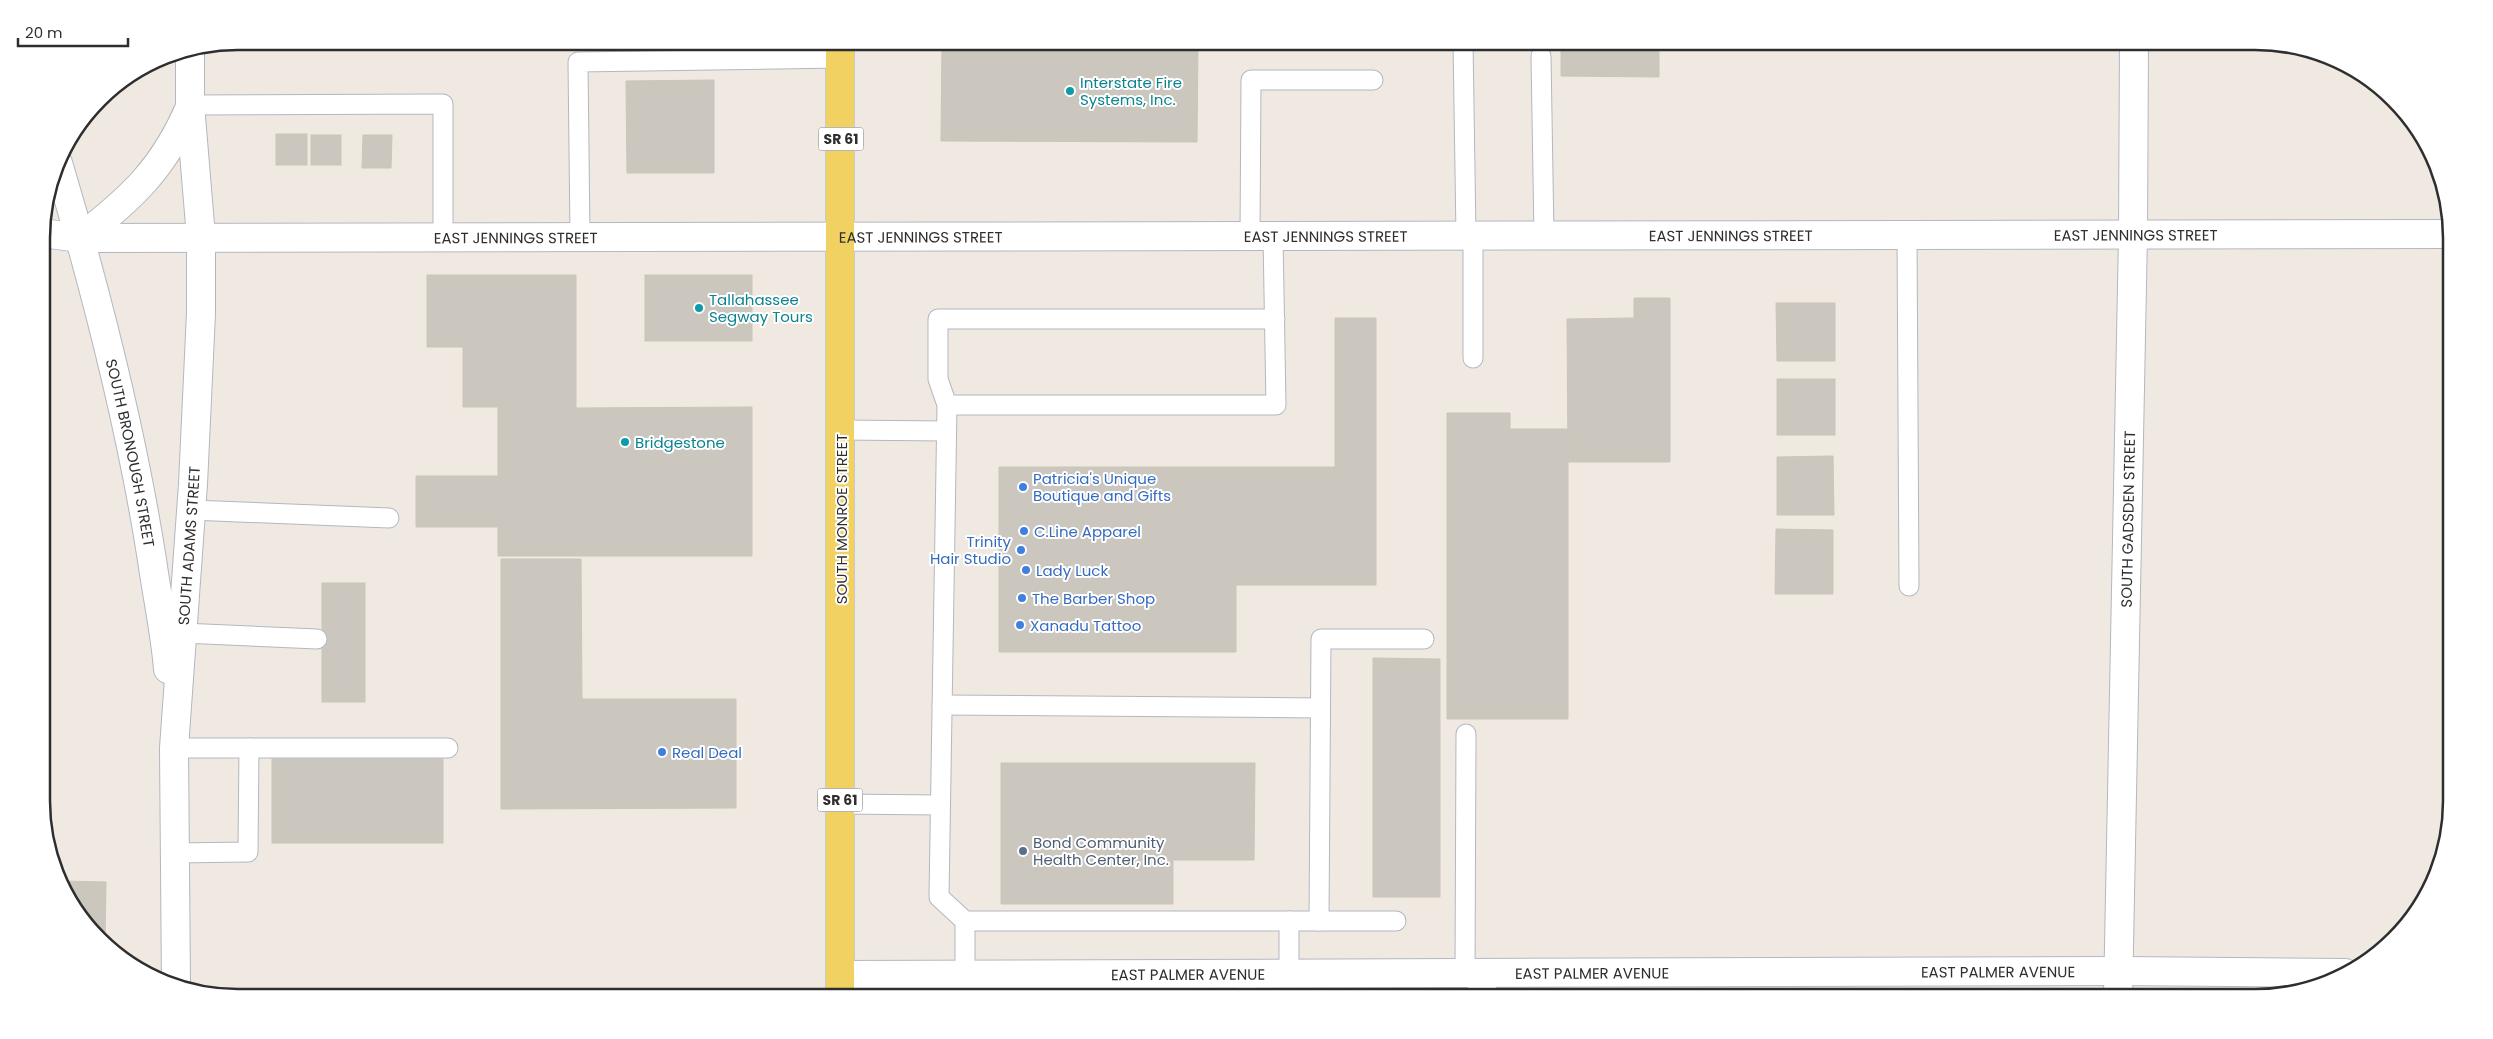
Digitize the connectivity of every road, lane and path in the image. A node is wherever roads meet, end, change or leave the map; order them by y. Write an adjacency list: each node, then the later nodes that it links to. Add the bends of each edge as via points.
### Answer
1 (840, 50): 13 (main road, SOUTH MONROE STREET / SR 61); 19 (lane, via 578,62)
2 (1463, 50): 15 (lane)
3 (2134, 50): 12 (street, SOUTH GADSDEN STREET)
4 (190, 56): 7 (street, SOUTH ADAMS STREET)
5 (1542, 56): 16 (lane)
6 (1373, 80): 14 (lane, via 1251,80)
7 (190, 105): 17 (street, SOUTH ADAMS STREET); 18 (lane, via 443,104); 20 (street, SOUTH ADAMS STREET, via 177,136 156,170 121,206)
8 (61, 174): 20 (street, SOUTH BRONOUGH STREET)
9 (50, 234): 20 (street, EAST JENNINGS STREET)
10 (2443, 234): 12 (street, EAST JENNINGS STREET)
11 (1907, 235): 12 (street, EAST JENNINGS STREET); 16 (street, EAST JENNINGS STREET); 28 (lane)
12 (2133, 235): 50 (street, SOUTH GADSDEN STREET)
13 (841, 236): 14 (street, EAST JENNINGS STREET); 19 (street, EAST JENNINGS STREET); 24 (main road, SOUTH MONROE STREET / SR 61)
14 (1262, 236): 15 (street, EAST JENNINGS STREET); 21 (lane)
15 (1469, 236): 16 (street, EAST JENNINGS STREET); 22 (lane)
16 (1544, 236)
17 (201, 237): 18 (street, EAST JENNINGS STREET); 20 (street, EAST JENNINGS STREET); 26 (street, SOUTH ADAMS STREET, via 200,338)
18 (443, 237): 19 (street, EAST JENNINGS STREET)
19 (580, 237)
20 (80, 238): 35 (street, SOUTH BRONOUGH STREET, via 121,397 144,510 166,652)
21 (1274, 319): 23 (lane, via 1276,405); 23 (lane, via 938,319 938,379)
22 (1473, 358)
23 (947, 405): 25 (lane)
24 (841, 430): 25 (lane); 38 (main road, SOUTH MONROE STREET / SR 61)
25 (946, 431): 32 (lane)
26 (191, 510): 27 (lane); 29 (street, SOUTH ADAMS STREET)
27 (389, 518)
28 (1909, 586)
29 (182, 633): 30 (lane); 35 (street, SOUTH ADAMS STREET)
30 (317, 639)
31 (1424, 639): 33 (lane, via 1321,639)
32 (942, 705): 33 (lane); 39 (lane)
33 (1320, 708): 43 (lane)
34 (1466, 734): 49 (lane)
35 (174, 748): 36 (lane); 40 (street, SOUTH ADAMS STREET)
36 (249, 748): 37 (lane); 40 (lane, via 248,852)
37 (448, 748)
38 (840, 804): 39 (lane); 51 (main road, SOUTH MONROE STREET / SR 61)
39 (940, 805): 41 (lane, via 939,897)
40 (175, 853): 48 (street, SOUTH ADAMS STREET)
41 (965, 920): 42 (lane); 45 (lane)
42 (1289, 920): 43 (lane); 46 (lane)
43 (1319, 920): 44 (lane)
44 (1396, 920)
45 (965, 974): 51 (street, EAST PALMER AVENUE); 52 (street, EAST PALMER AVENUE)
46 (1289, 974): 49 (street, EAST PALMER AVENUE); 53 (street, EAST PALMER AVENUE)
47 (2330, 974): 50 (street, EAST PALMER AVENUE)
48 (176, 979)
49 (1476, 982): 50 (street, EAST PALMER AVENUE)
50 (2119, 984)
51 (840, 986)
52 (1015, 986): 53 (street, EAST PALMER AVENUE)
53 (1247, 986)

